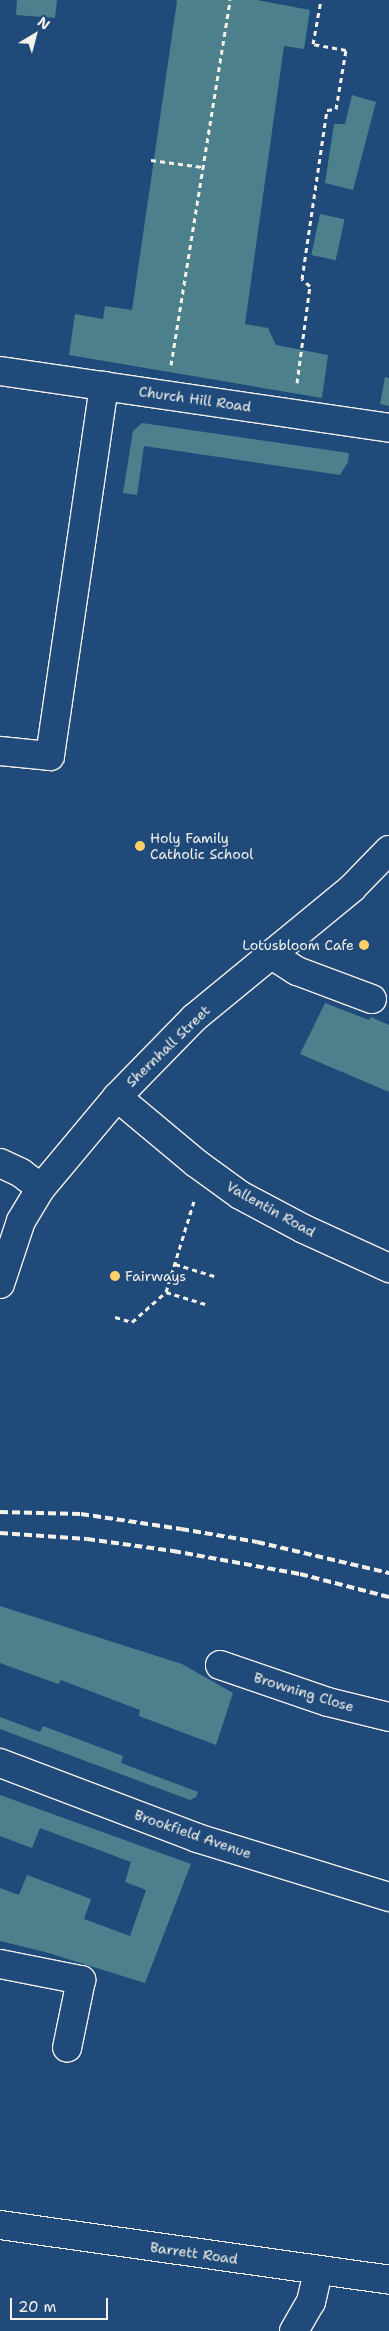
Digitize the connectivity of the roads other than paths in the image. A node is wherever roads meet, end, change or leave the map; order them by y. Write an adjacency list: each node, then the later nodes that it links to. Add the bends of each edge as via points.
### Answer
1 (0, 371): 2 (street, Church Hill Road)
2 (104, 386): 3 (street, Church Hill Road); 4 (street, via 50,756)
3 (389, 428)
4 (0, 751)
5 (389, 850): 6 (street, Shernhall Street, via 352,888)
6 (272, 955): 7 (street, via 297,971); 8 (street, Shernhall Street, via 194,1018)
7 (372, 999)
8 (118, 1097): 10 (street, Shernhall Street); 11 (street, Vallentin Road, via 196,1163 240,1195)
9 (0, 1163): 10 (street)
10 (41, 1188): 12 (street, Shernhall Street, via 21,1221)
11 (389, 1268)
12 (0, 1284)
13 (220, 1665): 14 (street, Browning Close, via 328,1702)
14 (389, 1717)
15 (0, 1763): 16 (street, Brookfield Avenue, via 197,1838)
16 (389, 1897)
17 (0, 1964): 18 (street, via 81,1980)
18 (67, 2048)
19 (0, 2225): 20 (street, Barrett Road)
20 (318, 2271): 21 (street, Barrett Road); 22 (street, via 311,2302)
21 (389, 2280)
22 (294, 2331)

